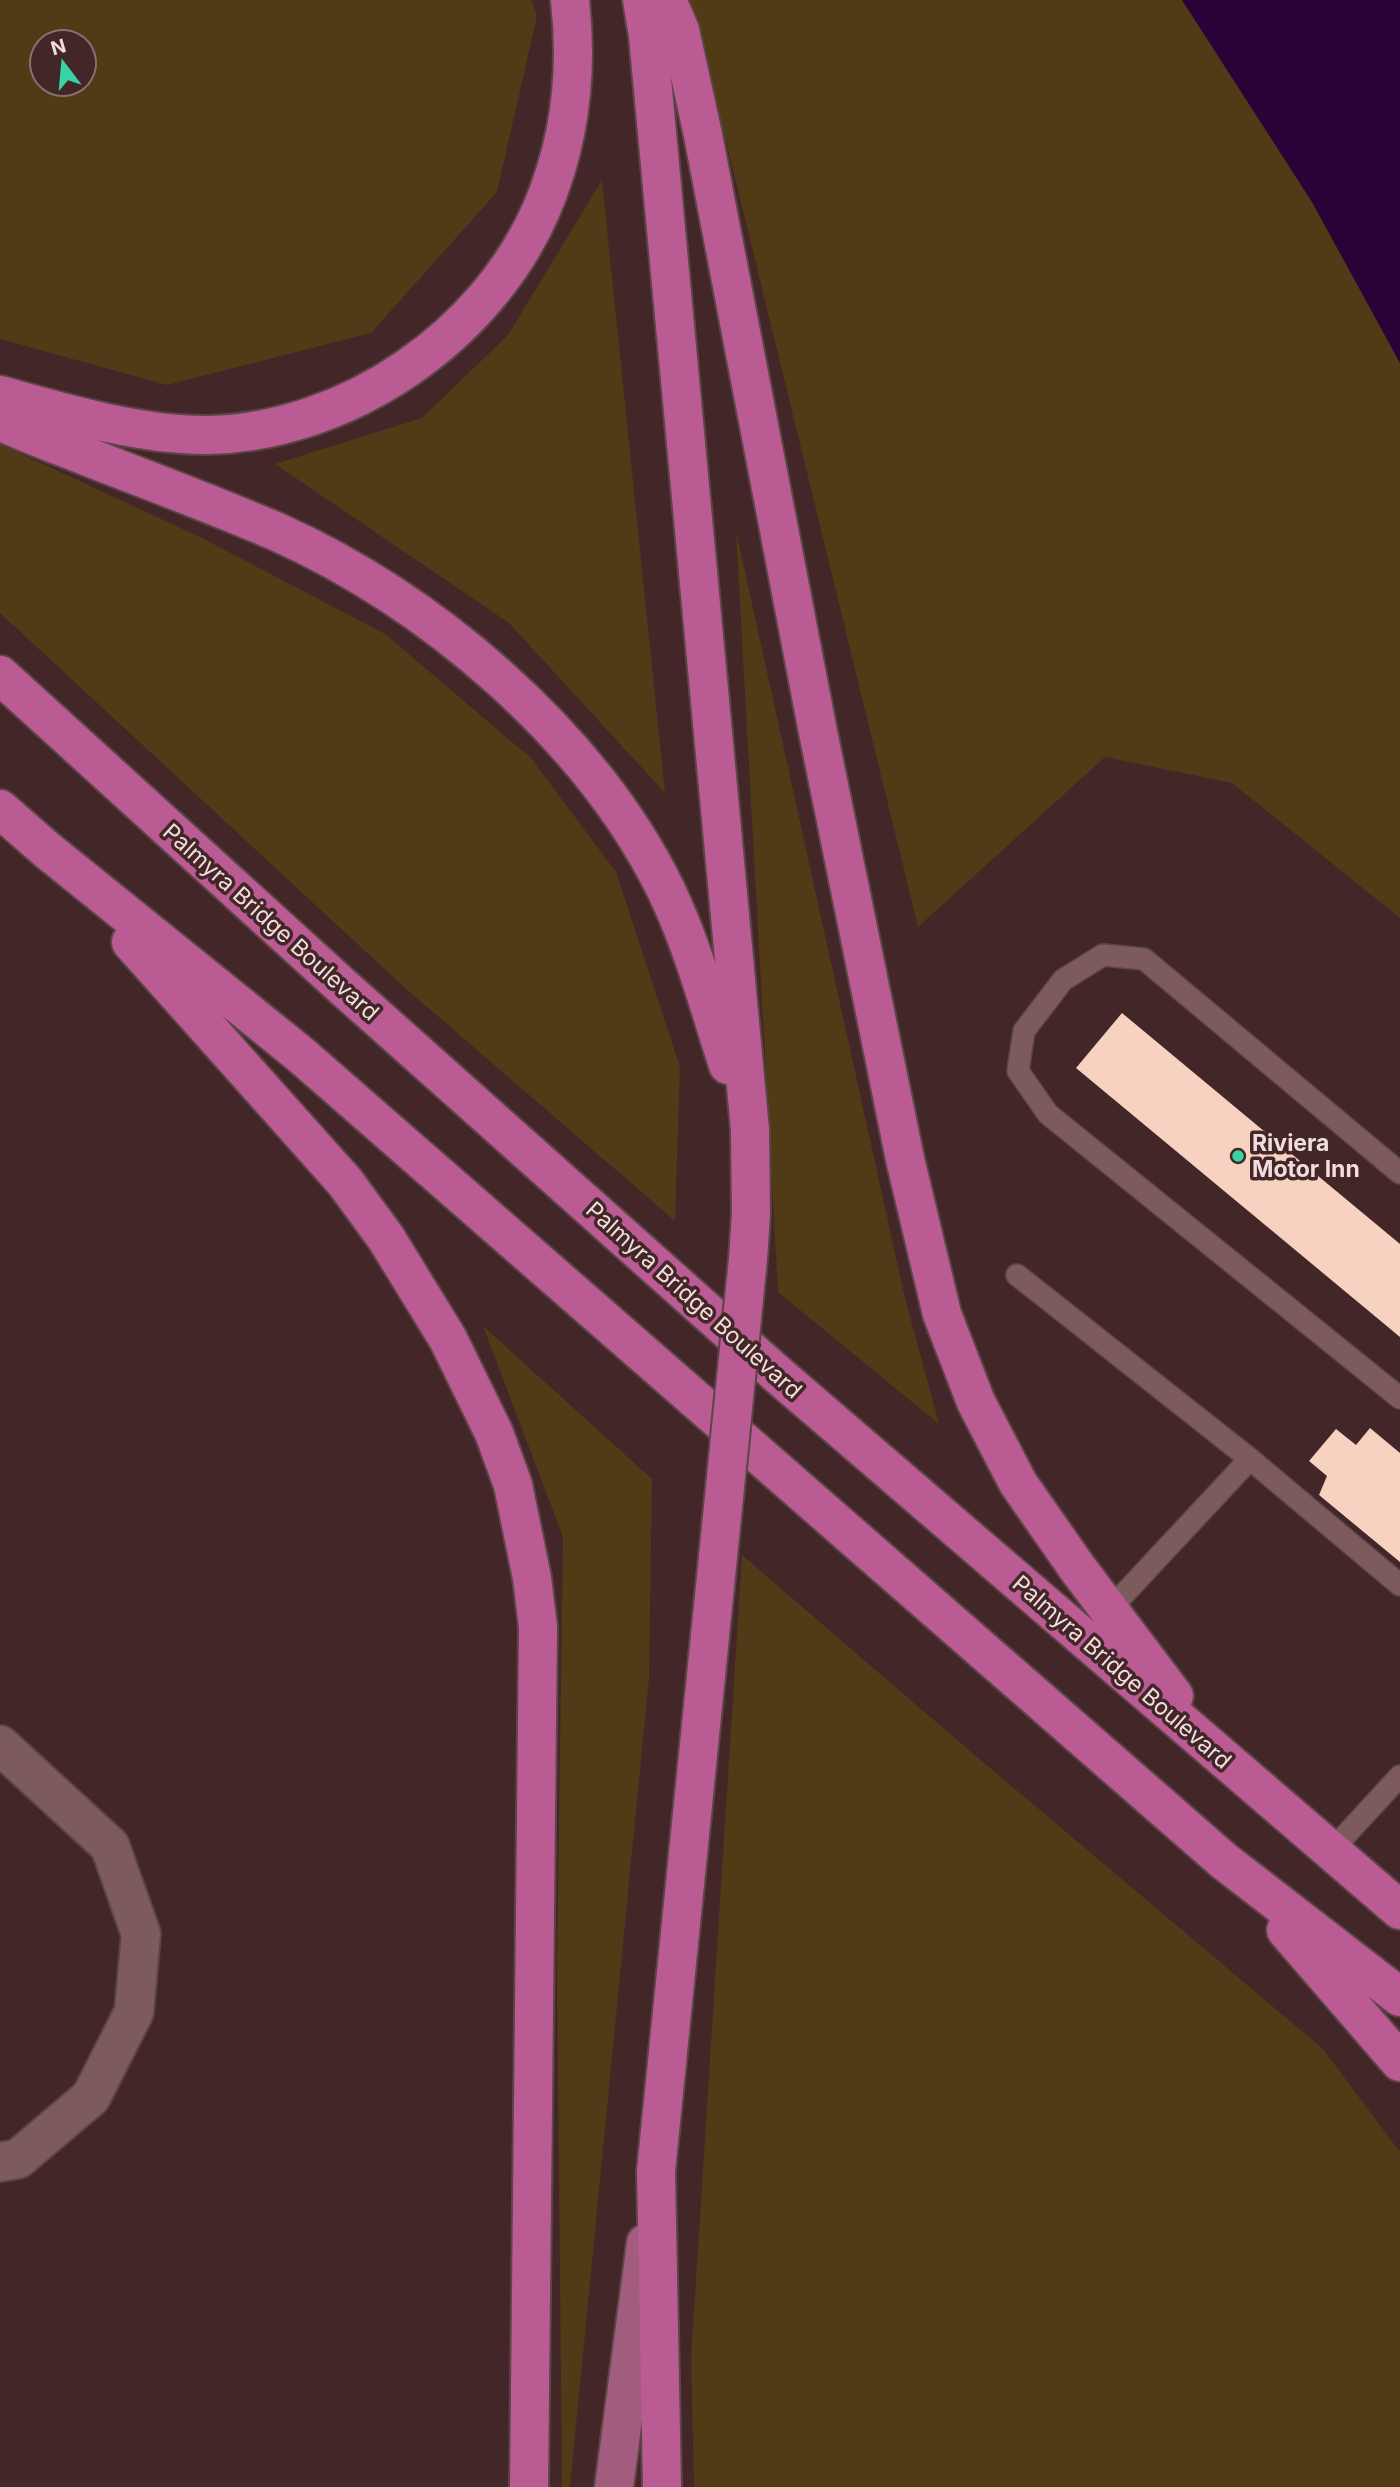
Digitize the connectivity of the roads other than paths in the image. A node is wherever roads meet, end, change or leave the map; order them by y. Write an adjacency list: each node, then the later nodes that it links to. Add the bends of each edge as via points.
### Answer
1 (570, 0): 4 (highway, via 574,69 568,121 542,209 491,293 412,366 360,397 311,416 208,435 93,419)
2 (642, 0): 9 (highway)
3 (667, 0): 15 (highway, via 680,30 703,135 821,746 905,1159 942,1314 996,1444 1049,1529)
4 (0, 395)
5 (0, 421): 9 (highway, via 276,531 332,559 431,622 516,694 587,770 661,880 688,939)
6 (0, 676): 17 (highway, Palmyra Bridge Boulevard, via 777,1374)
7 (0, 809): 8 (highway)
8 (47, 850): 20 (highway, via 301,1055); 26 (highway, via 345,1182 386,1238 448,1339 494,1433 513,1485 538,1627)
9 (750, 1130): 25 (highway, bridge, via 748,1259)
10 (1400, 1173): 12 (lane, via 1144,959 1103,955 1063,980 1024,1031 1018,1071 1048,1114)
11 (1017, 1275): 13 (lane)
12 (1400, 1398)
13 (1250, 1459): 14 (lane); 15 (lane)
14 (1400, 1586)
15 (1110, 1609): 17 (highway)
16 (0, 1745): 24 (street, via 110,1846 141,1934 134,2012 91,2097 18,2159)
17 (1217, 1754): 19 (highway, Palmyra Bridge Boulevard)
18 (1400, 1776): 19 (lane)
19 (1331, 1851): 21 (highway, Palmyra Bridge Boulevard)
20 (1224, 1861): 22 (highway); 23 (highway)
21 (1400, 1910)
22 (1400, 1997)
23 (1400, 2063)
24 (0, 2162)
25 (656, 2171): 27 (main road); 28 (highway)
26 (529, 2487)
27 (614, 2487)
28 (662, 2487)

